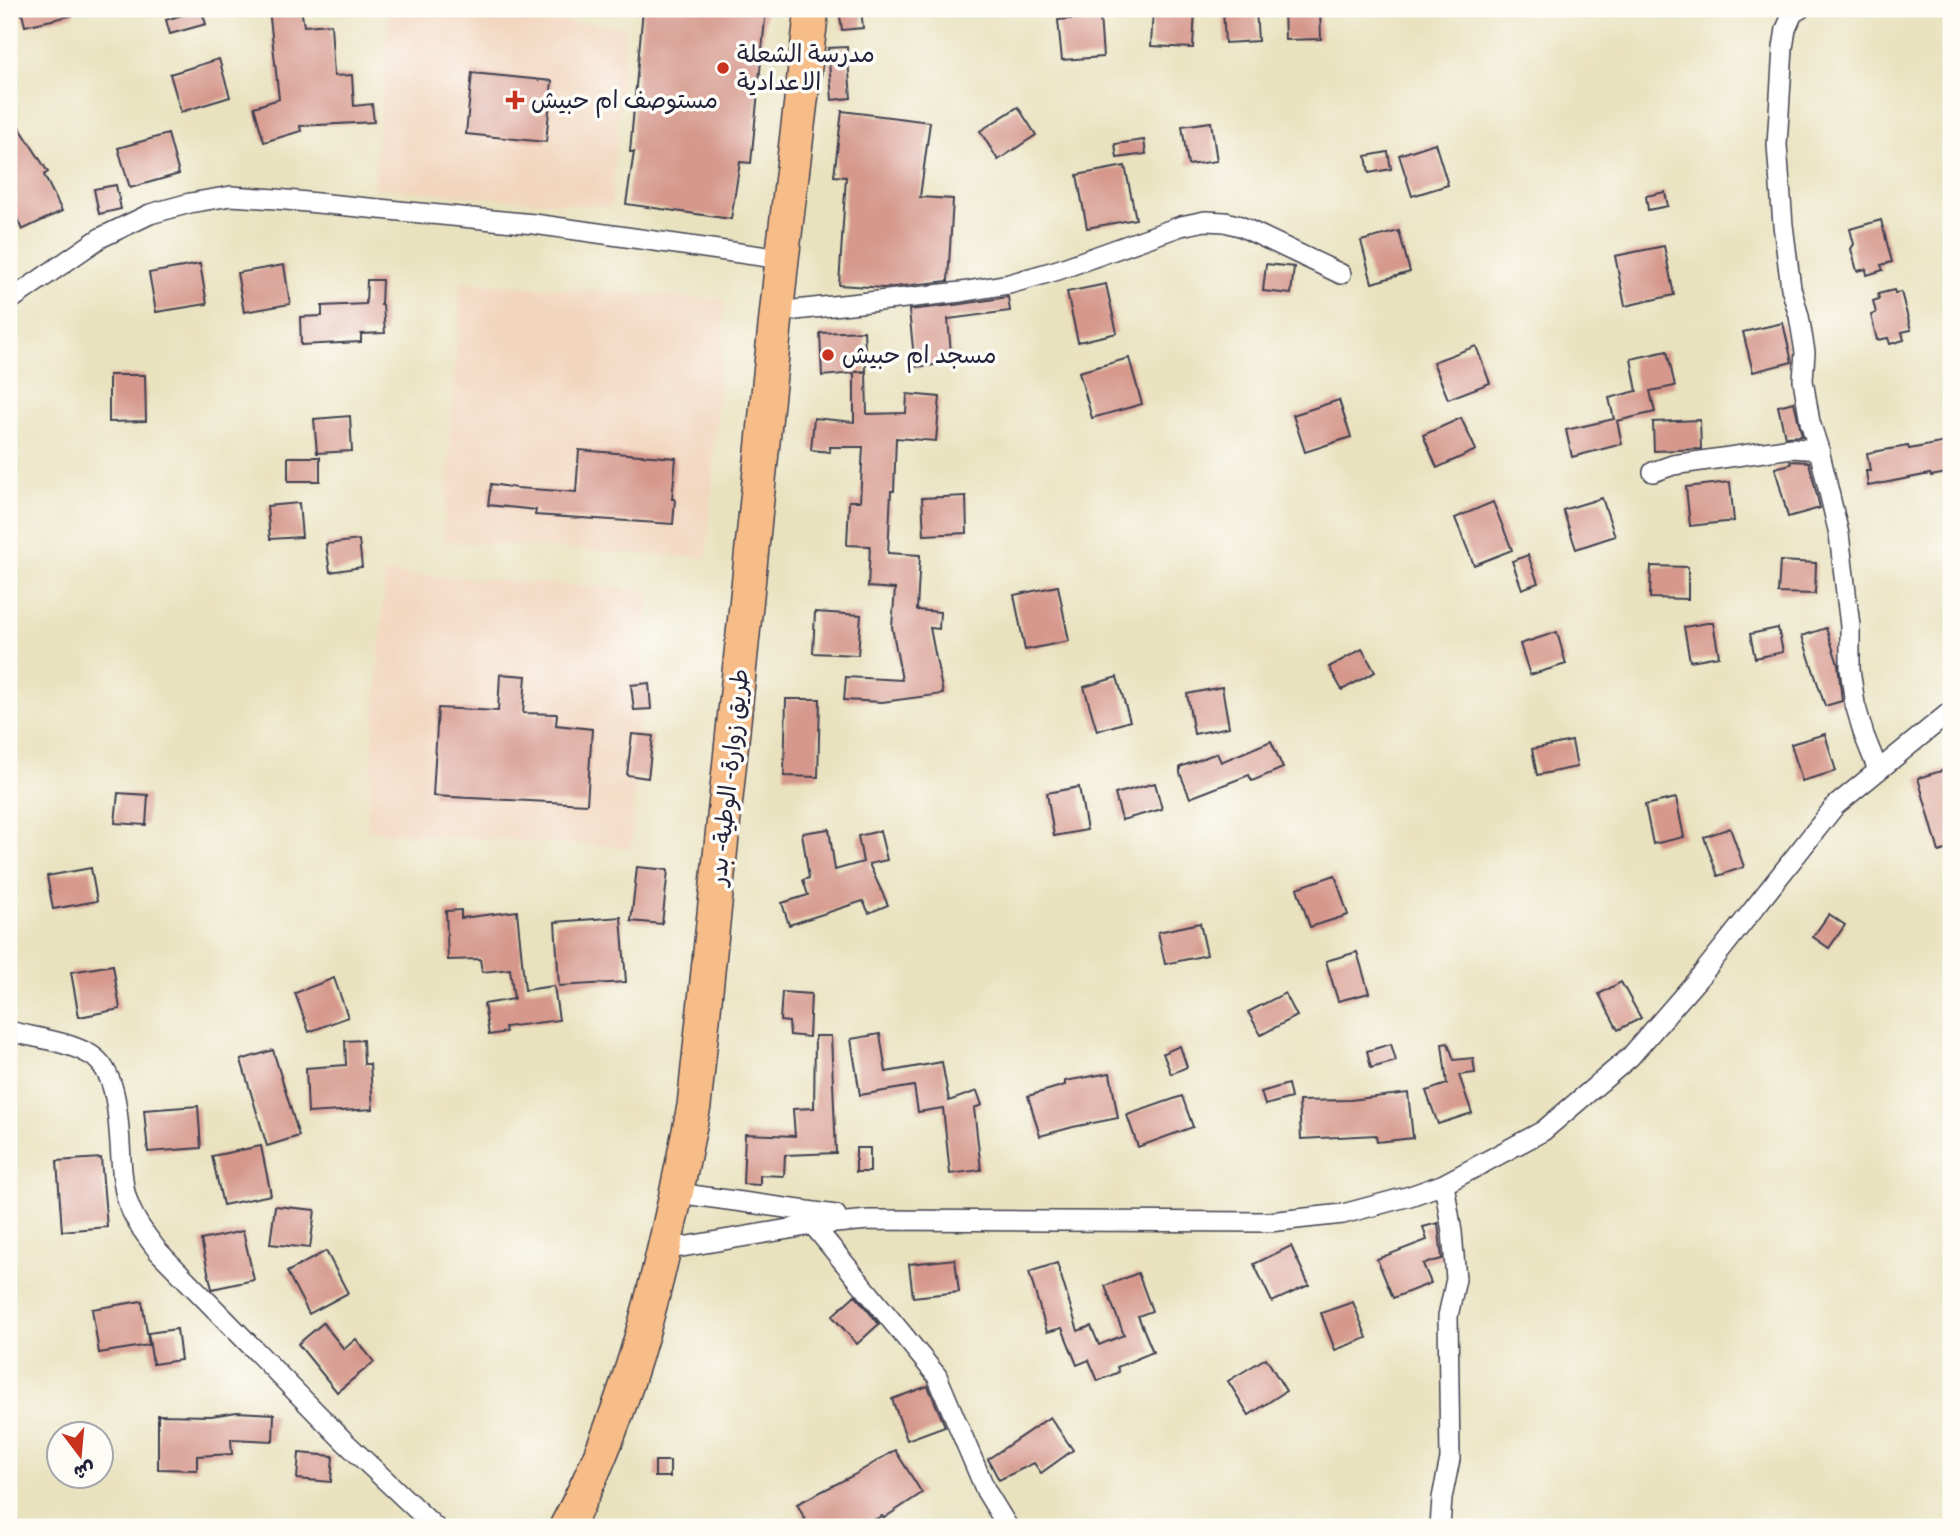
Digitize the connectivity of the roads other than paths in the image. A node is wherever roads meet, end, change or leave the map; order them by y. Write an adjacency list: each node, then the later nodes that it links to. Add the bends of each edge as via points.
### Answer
1 (811, 9): 3 (highway, طريق زوارة- الوطية- بدر)
2 (1800, 9): 7 (street, via 1786,29 1777,145 1791,288 1805,352 1803,380)
3 (782, 260): 5 (street, via 534,224 231,196 150,214 100,238); 6 (highway, طريق زوارة- الوطية- بدر)
4 (1341, 274): 6 (street, via 1240,226 1205,221 1010,284)
5 (9, 301)
6 (777, 312): 13 (highway, طريق زوارة- الوطية- بدر, via 694,1106)
7 (1819, 450): 8 (street, via 1792,448); 10 (street, via 1839,534 1855,704)
8 (1653, 472)
9 (1951, 711): 10 (street)
10 (1878, 770): 12 (street, via 1835,806 1630,1058 1543,1131)
11 (9, 1031): 17 (street, via 94,1056 116,1095 126,1195 137,1224 158,1251)
12 (1444, 1184): 14 (street, via 1343,1214 1269,1222); 20 (street, via 1456,1279 1448,1316 1450,1459)
13 (677, 1194): 14 (street); 16 (highway, طريق زوارة- الوطية- بدر)
14 (869, 1220): 15 (street)
15 (813, 1226): 16 (street); 19 (street, via 937,1376 986,1491)
16 (664, 1250): 18 (highway, طريق زوارة- الوطية- بدر, via 621,1403)
17 (435, 1527)
18 (566, 1527)
19 (1008, 1527)
20 (1440, 1527)

